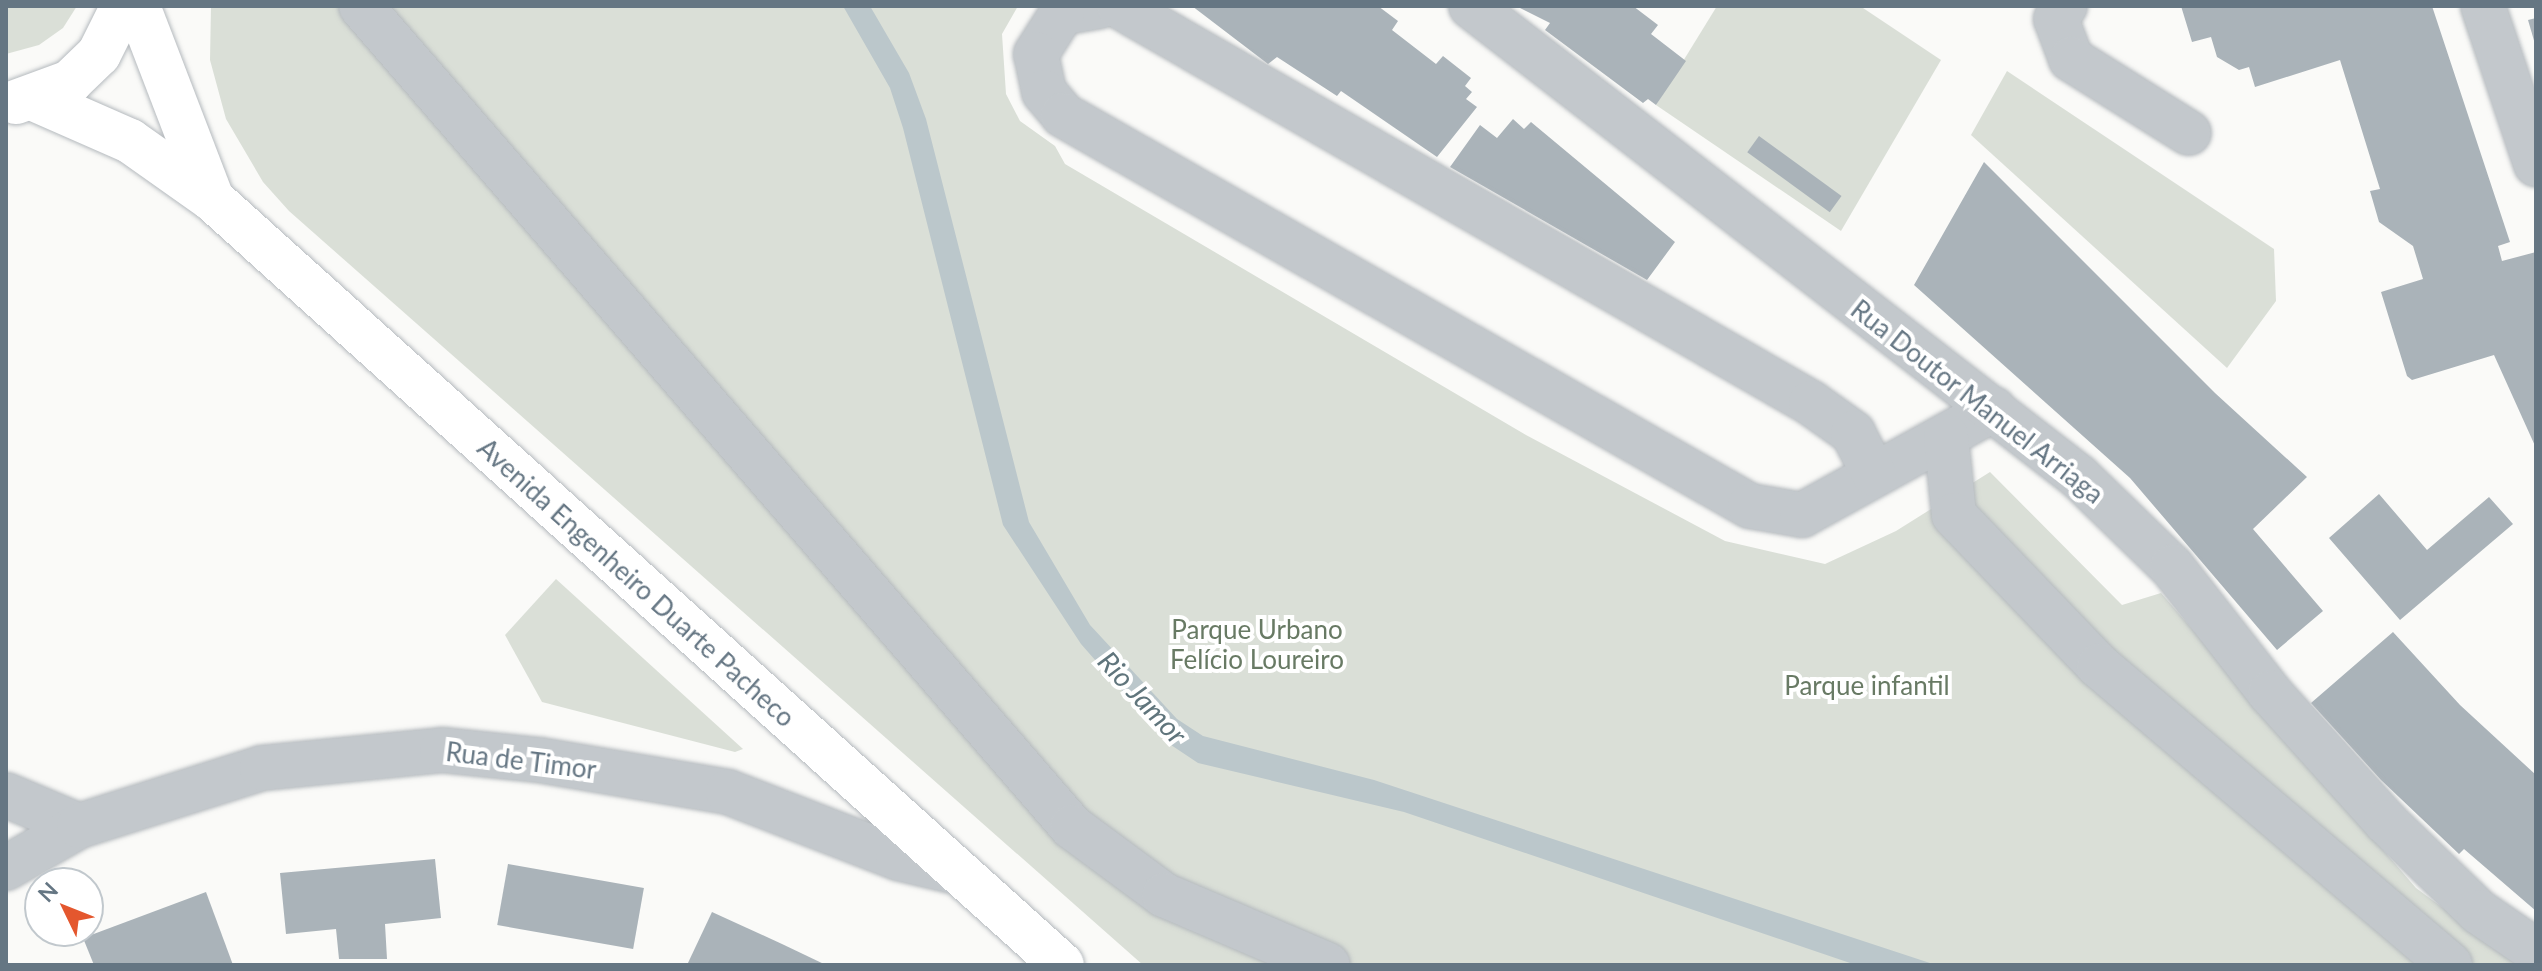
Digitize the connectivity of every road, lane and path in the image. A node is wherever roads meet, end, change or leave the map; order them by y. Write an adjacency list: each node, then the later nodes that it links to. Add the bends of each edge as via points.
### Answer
1 (123, 6): 9 (main road, via 99,54 70,82)
2 (138, 6): 12 (main road, Avenida Engenheiro Duarte Pacheco)
3 (361, 6): 22 (street, via 1072,827 1164,895)
4 (1100, 6): 15 (street, via 1062,13 1036,54 1044,92 1063,115 1750,506 1802,515)
5 (1119, 6): 15 (street, via 1811,403 1853,433)
6 (1471, 6): 13 (street, Rua Doutor Manuel Arriaga)
7 (2065, 6): 10 (street, via 2056,19 2071,59)
8 (2483, 6): 11 (street)
9 (14, 103): 12 (main road, Avenida Engenheiro Duarte Pacheco, via 130,141)
10 (2189, 133)
11 (2536, 164)
12 (212, 199): 19 (main road, Avenida Engenheiro Duarte Pacheco)
13 (1994, 409): 14 (street); 20 (street, Rua Doutor Manuel Arriaga, via 2079,477 2172,567 2270,693 2386,822 2479,912)
14 (1946, 436): 15 (street); 23 (street, via 1954,515 2099,666)
15 (1874, 474)
16 (6, 795): 17 (street)
17 (79, 826): 18 (street, Rua de Timor); 19 (street, Rua de Timor, via 262,768 442,750 539,760 728,792 898,858)
18 (6, 868)
19 (957, 872): 21 (main road, Avenida Engenheiro Duarte Pacheco)
20 (2536, 951)
21 (1062, 965)
22 (1328, 965)
23 (2450, 965)

